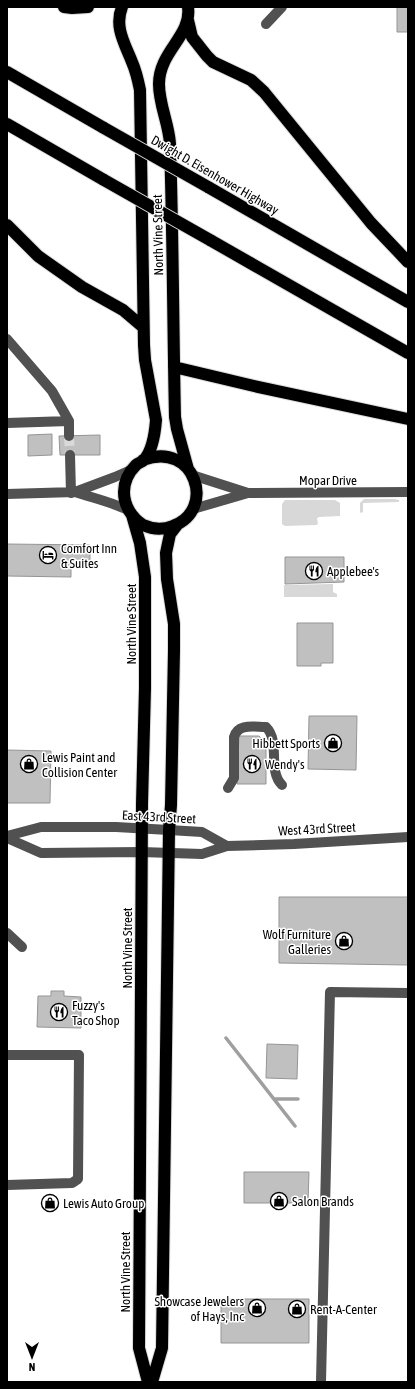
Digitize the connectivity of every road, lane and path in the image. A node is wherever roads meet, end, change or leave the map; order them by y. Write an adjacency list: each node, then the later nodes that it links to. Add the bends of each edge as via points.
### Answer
1 (64, 7): 2 (highway)
2 (88, 7)
3 (122, 7): 13 (highway, North Vine Street, via 119,24 140,90)
4 (188, 7): 6 (highway, North Vine Street)
5 (282, 7): 7 (street)
6 (188, 20): 11 (highway, via 192,37 200,49 213,62 251,80 264,92 371,223); 16 (highway, North Vine Street, via 162,65 159,85 170,142)
7 (266, 24)
8 (7, 72): 12 (highway, Dwight D. Eisenhower Highway, bridge)
9 (7, 124): 15 (highway, bridge)
10 (7, 224): 13 (highway, via 38,256 82,287 123,310)
11 (408, 262)
12 (408, 302)
13 (143, 327): 22 (highway, North Vine Street, via 145,360 156,420 151,447)
14 (7, 339): 18 (street, via 52,391)
15 (408, 353)
16 (174, 367): 17 (highway); 24 (highway, North Vine Street, via 175,417)
17 (408, 419)
18 (69, 421): 19 (street); 20 (street)
19 (7, 423)
20 (69, 436)
21 (70, 455): 25 (street)
22 (143, 460): 23 (highway); 24 (highway, via 167,457 182,463)
23 (133, 469): 25 (street); 30 (highway, via 128,476 124,493)
24 (190, 472): 27 (street, Mopar Drive); 29 (highway, via 196,486)
25 (73, 492): 28 (street); 30 (street, via 113,503)
26 (408, 492): 27 (street, Mopar Drive)
27 (248, 493): 29 (street, Mopar Drive)
28 (7, 494)
29 (193, 508): 31 (highway)
30 (130, 512): 31 (highway, via 144,525 152,528 161,529); 34 (highway, North Vine Street, via 140,543 145,577)
31 (177, 525): 35 (highway, via 170,534 166,553 174,624)
32 (282, 785): 33 (street, via 276,779 270,731 266,727 240,728 234,737 234,778)
33 (228, 788)
34 (141, 829): 35 (street, East 43rd Street); 36 (street, East 43rd Street, via 41,827); 39 (highway, North Vine Street)
35 (169, 830): 38 (street, East 43rd Street, via 202,832); 40 (highway)
36 (7, 837): 39 (street, East 43rd Street, via 41,853)
37 (408, 837): 38 (street, West 43rd Street)
38 (227, 846): 40 (street, East 43rd Street, via 202,854)
39 (141, 852): 40 (street, East 43rd Street); 46 (highway, North Vine Street, via 139,1348)
40 (169, 853): 47 (highway, via 162,1348)
41 (7, 933): 42 (street)
42 (22, 947)
43 (408, 993): 48 (street, via 330,992)
44 (7, 1055): 45 (street, via 79,1055 78,1179 72,1183)
45 (7, 1185)
46 (148, 1382)
47 (152, 1382)
48 (321, 1382)

